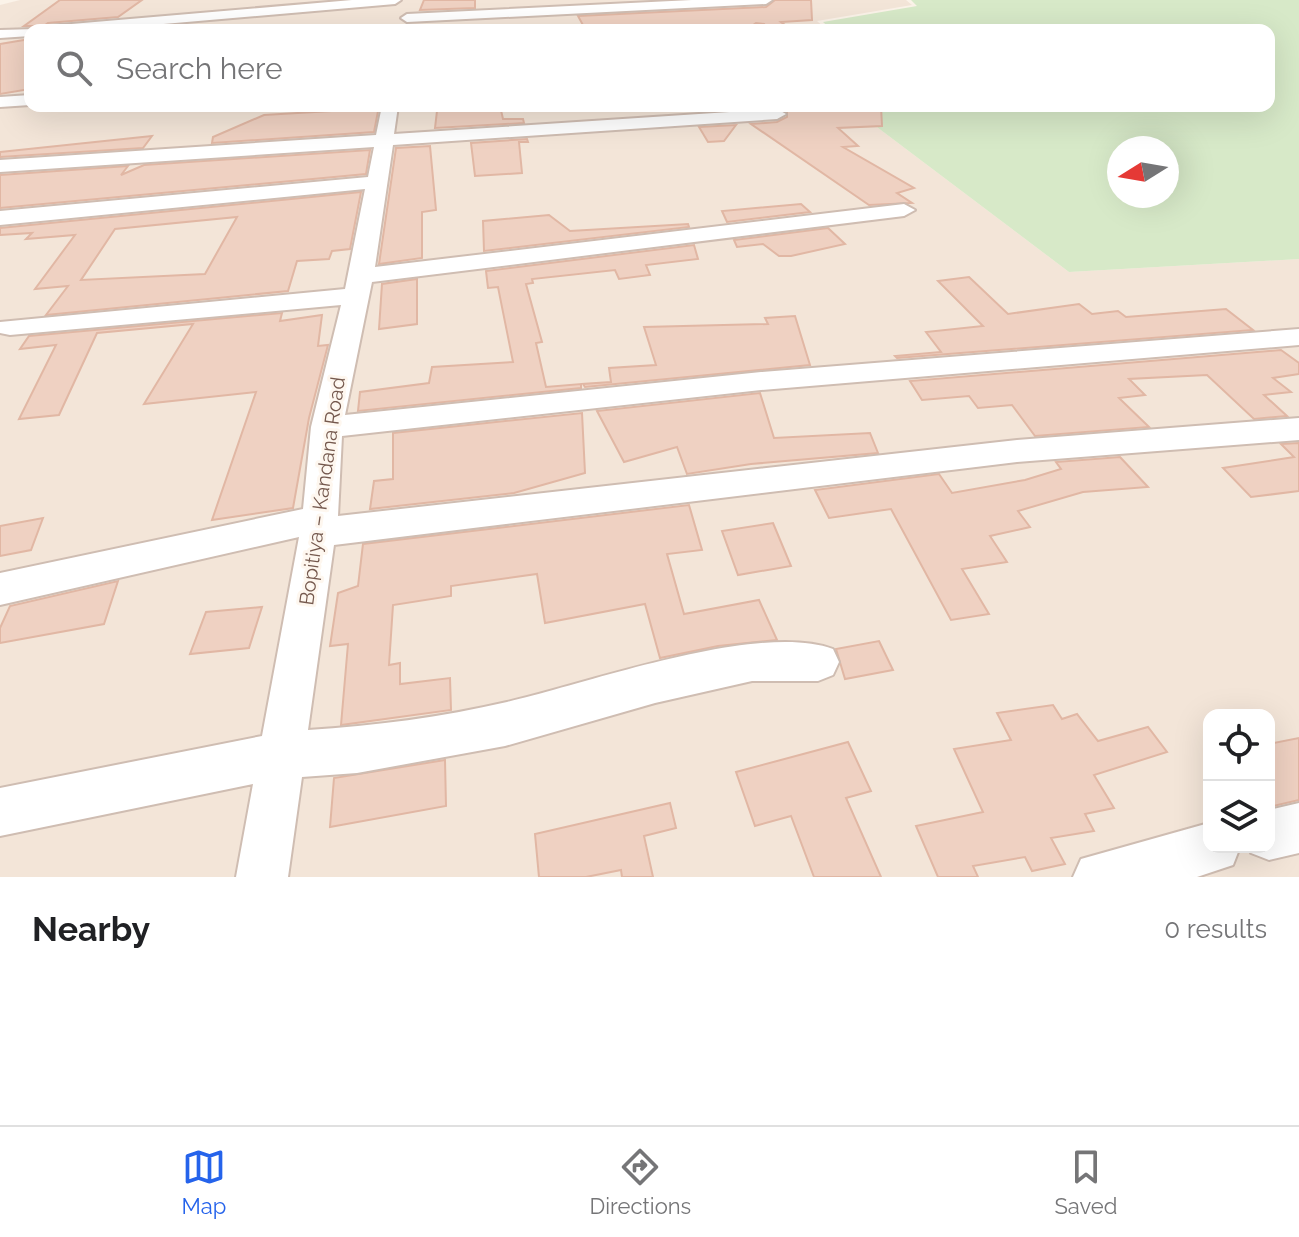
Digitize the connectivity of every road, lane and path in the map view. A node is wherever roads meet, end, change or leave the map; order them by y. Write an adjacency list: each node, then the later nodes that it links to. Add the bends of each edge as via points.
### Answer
1 (395, 0): 4 (street)
2 (410, 0): 5 (street)
3 (766, 0): 5 (street)
4 (117, 24)
5 (406, 24)
6 (24, 32): 7 (street)
7 (0, 34)
8 (24, 100): 9 (street)
9 (0, 102)
10 (389, 112): 12 (street, Bopitiya – Kandana Road)
11 (777, 114): 12 (street)
12 (383, 140): 13 (street); 14 (street, Bopitiya – Kandana Road)
13 (0, 166)
14 (376, 182): 16 (street); 17 (street, Bopitiya – Kandana Road)
15 (904, 210): 17 (street)
16 (0, 218)
17 (358, 286): 18 (street); 20 (street, Bopitiya – Kandana Road)
18 (10, 327)
19 (1299, 337): 20 (street, via 745,383)
20 (327, 427): 22 (street, Bopitiya – Kandana Road)
21 (1299, 429): 22 (street, via 1017,451)
22 (318, 526): 23 (street); 25 (street, Bopitiya – Kandana Road)
23 (0, 589)
24 (818, 662): 25 (street, via 752,662 505,724 357,750)
25 (283, 755): 26 (street); 31 (street, Bopitiya – Kandana Road)
26 (0, 812)
27 (1299, 828): 28 (street)
28 (1275, 834)
29 (1203, 850): 30 (street)
30 (1114, 875)
31 (262, 877)

